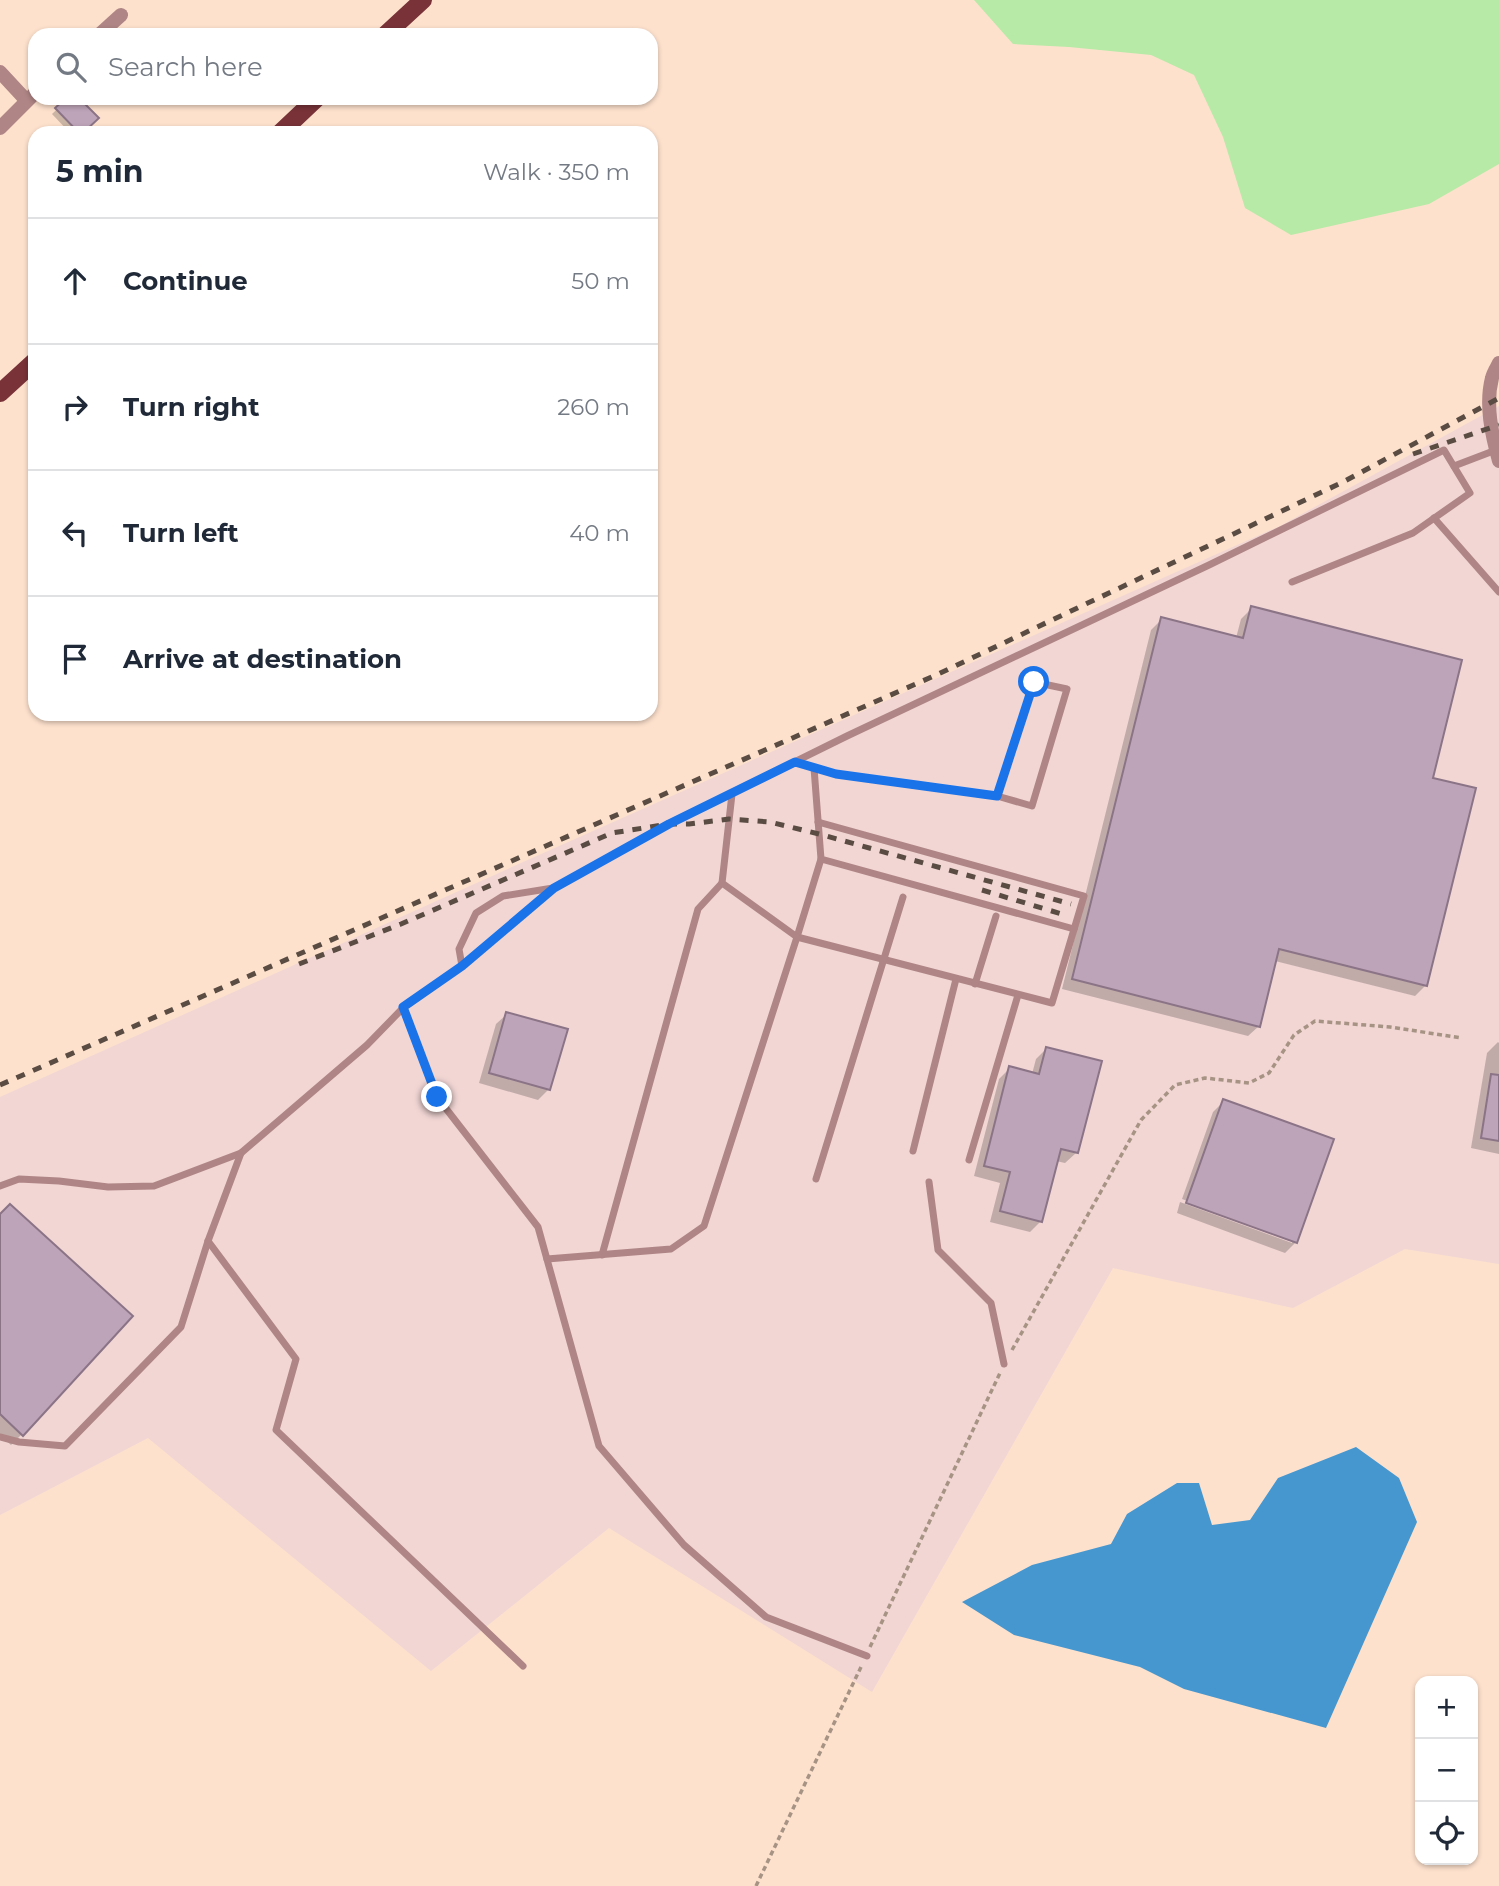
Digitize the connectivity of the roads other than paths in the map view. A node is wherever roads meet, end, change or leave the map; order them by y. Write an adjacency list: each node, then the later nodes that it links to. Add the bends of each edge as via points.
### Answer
1 (423, 0): 4 (main road)
2 (121, 15): 3 (street)
3 (107, 28)
4 (393, 28)
5 (0, 72): 6 (street)
6 (28, 95)
7 (28, 100): 10 (street)
8 (310, 105): 9 (main road)
9 (287, 126)
10 (0, 128)
11 (1499, 363): 14 (street, via 1490,399)
12 (28, 367): 13 (main road)
13 (0, 393)
14 (1498, 456): 15 (lane)
15 (1454, 466): 16 (lane, via 1469,493); 19 (lane, via 1444,450)
16 (1434, 518): 17 (lane, via 1413,533); 18 (lane)
17 (1292, 582)
18 (1499, 592)
19 (795, 762): 20 (lane); 21 (lane)
20 (814, 768): 22 (lane); 23 (lane)
21 (732, 794): 25 (lane); 26 (lane)
22 (997, 796): 22 (lane, via 1032,806 1067,688 1034,682)
23 (818, 822): 24 (lane); 29 (lane, via 1084,896)
24 (821, 859): 29 (lane); 30 (lane)
25 (722, 883): 30 (lane); 44 (lane, via 698,909)
26 (554, 888): 32 (lane); 32 (lane, via 503,896 476,913 459,949)
27 (903, 897): 31 (lane)
28 (996, 916): 34 (lane)
29 (1074, 929): 35 (lane, via 1052,1003)
30 (797, 937): 31 (lane); 44 (lane, via 704,1226 671,1249)
31 (884, 960): 33 (lane); 40 (lane)
32 (462, 966): 36 (lane)
33 (956, 979): 34 (lane); 37 (lane)
34 (975, 984): 35 (lane)
35 (1018, 995): 39 (lane)
36 (403, 1007): 38 (lane, via 367,1045); 45 (lane, via 437,1097 538,1227)
37 (913, 1151)
38 (241, 1153): 42 (lane, via 154,1186 19,1179); 43 (lane)
39 (970, 1160)
40 (816, 1179)
41 (929, 1182): 46 (lane, via 938,1250 991,1303)
42 (0, 1186)
43 (208, 1241): 47 (lane, via 181,1327 65,1446); 49 (lane, via 296,1359 276,1430)
44 (601, 1255): 45 (lane)
45 (547, 1259): 48 (lane, via 599,1446 684,1545 766,1617)
46 (1004, 1364)
47 (0, 1437)
48 (867, 1656)
49 (523, 1666)

